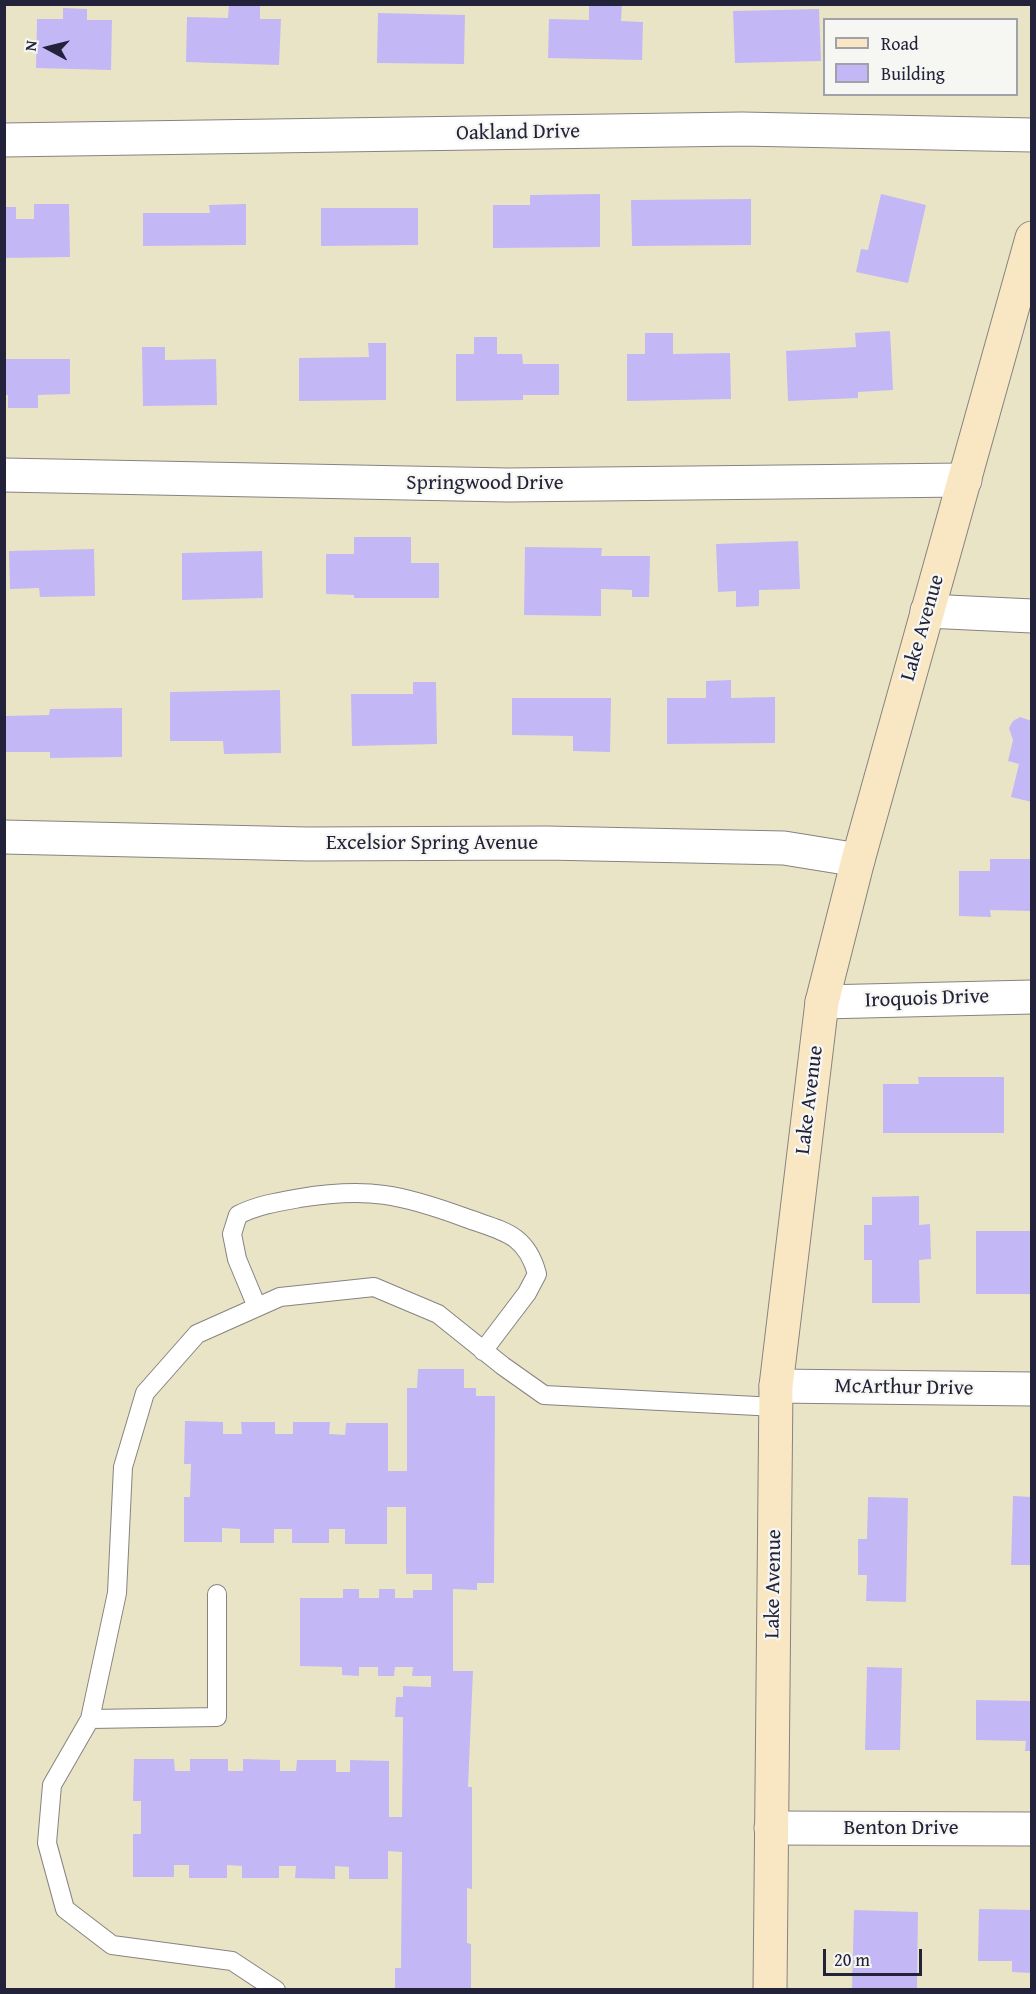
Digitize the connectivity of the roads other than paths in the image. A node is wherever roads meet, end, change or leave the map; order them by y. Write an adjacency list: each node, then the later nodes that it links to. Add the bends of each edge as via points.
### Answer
1 (1032, 135): 2 (street, Oakland Drive, via 742,129)
2 (4, 140)
3 (1032, 238): 5 (main road, Lake Avenue)
4 (4, 475): 5 (street, Springwood Drive, via 508,485)
5 (965, 480): 6 (main road, Lake Avenue)
6 (927, 611): 7 (street); 9 (main road, Lake Avenue)
7 (1032, 616)
8 (4, 837): 9 (street, Excelsior Spring Avenue, via 784,848)
9 (858, 860): 11 (main road, Lake Avenue)
10 (1032, 997): 11 (street, Iroquois Drive)
11 (822, 1002): 15 (main road, Lake Avenue)
12 (257, 1307): 13 (lane, via 280,1297 374,1287 438,1314); 13 (lane, via 237,1259 232,1234 238,1215 257,1205 332,1193 372,1192 418,1201 516,1236 532,1255 537,1274); 17 (lane, via 197,1334 145,1394 123,1467 117,1593)
13 (483, 1350): 15 (lane, via 544,1395)
14 (1032, 1389): 15 (street, McArthur Drive)
15 (776, 1397): 18 (main road, Lake Avenue)
16 (218, 1594): 17 (lane, via 217,1718)
17 (90, 1719): 20 (lane, via 52,1785 47,1843 65,1909 111,1945 232,1961)
18 (771, 1828): 19 (street, Benton Drive); 21 (main road, Lake Avenue)
19 (1032, 1829)
20 (276, 1989)
21 (770, 1989)

